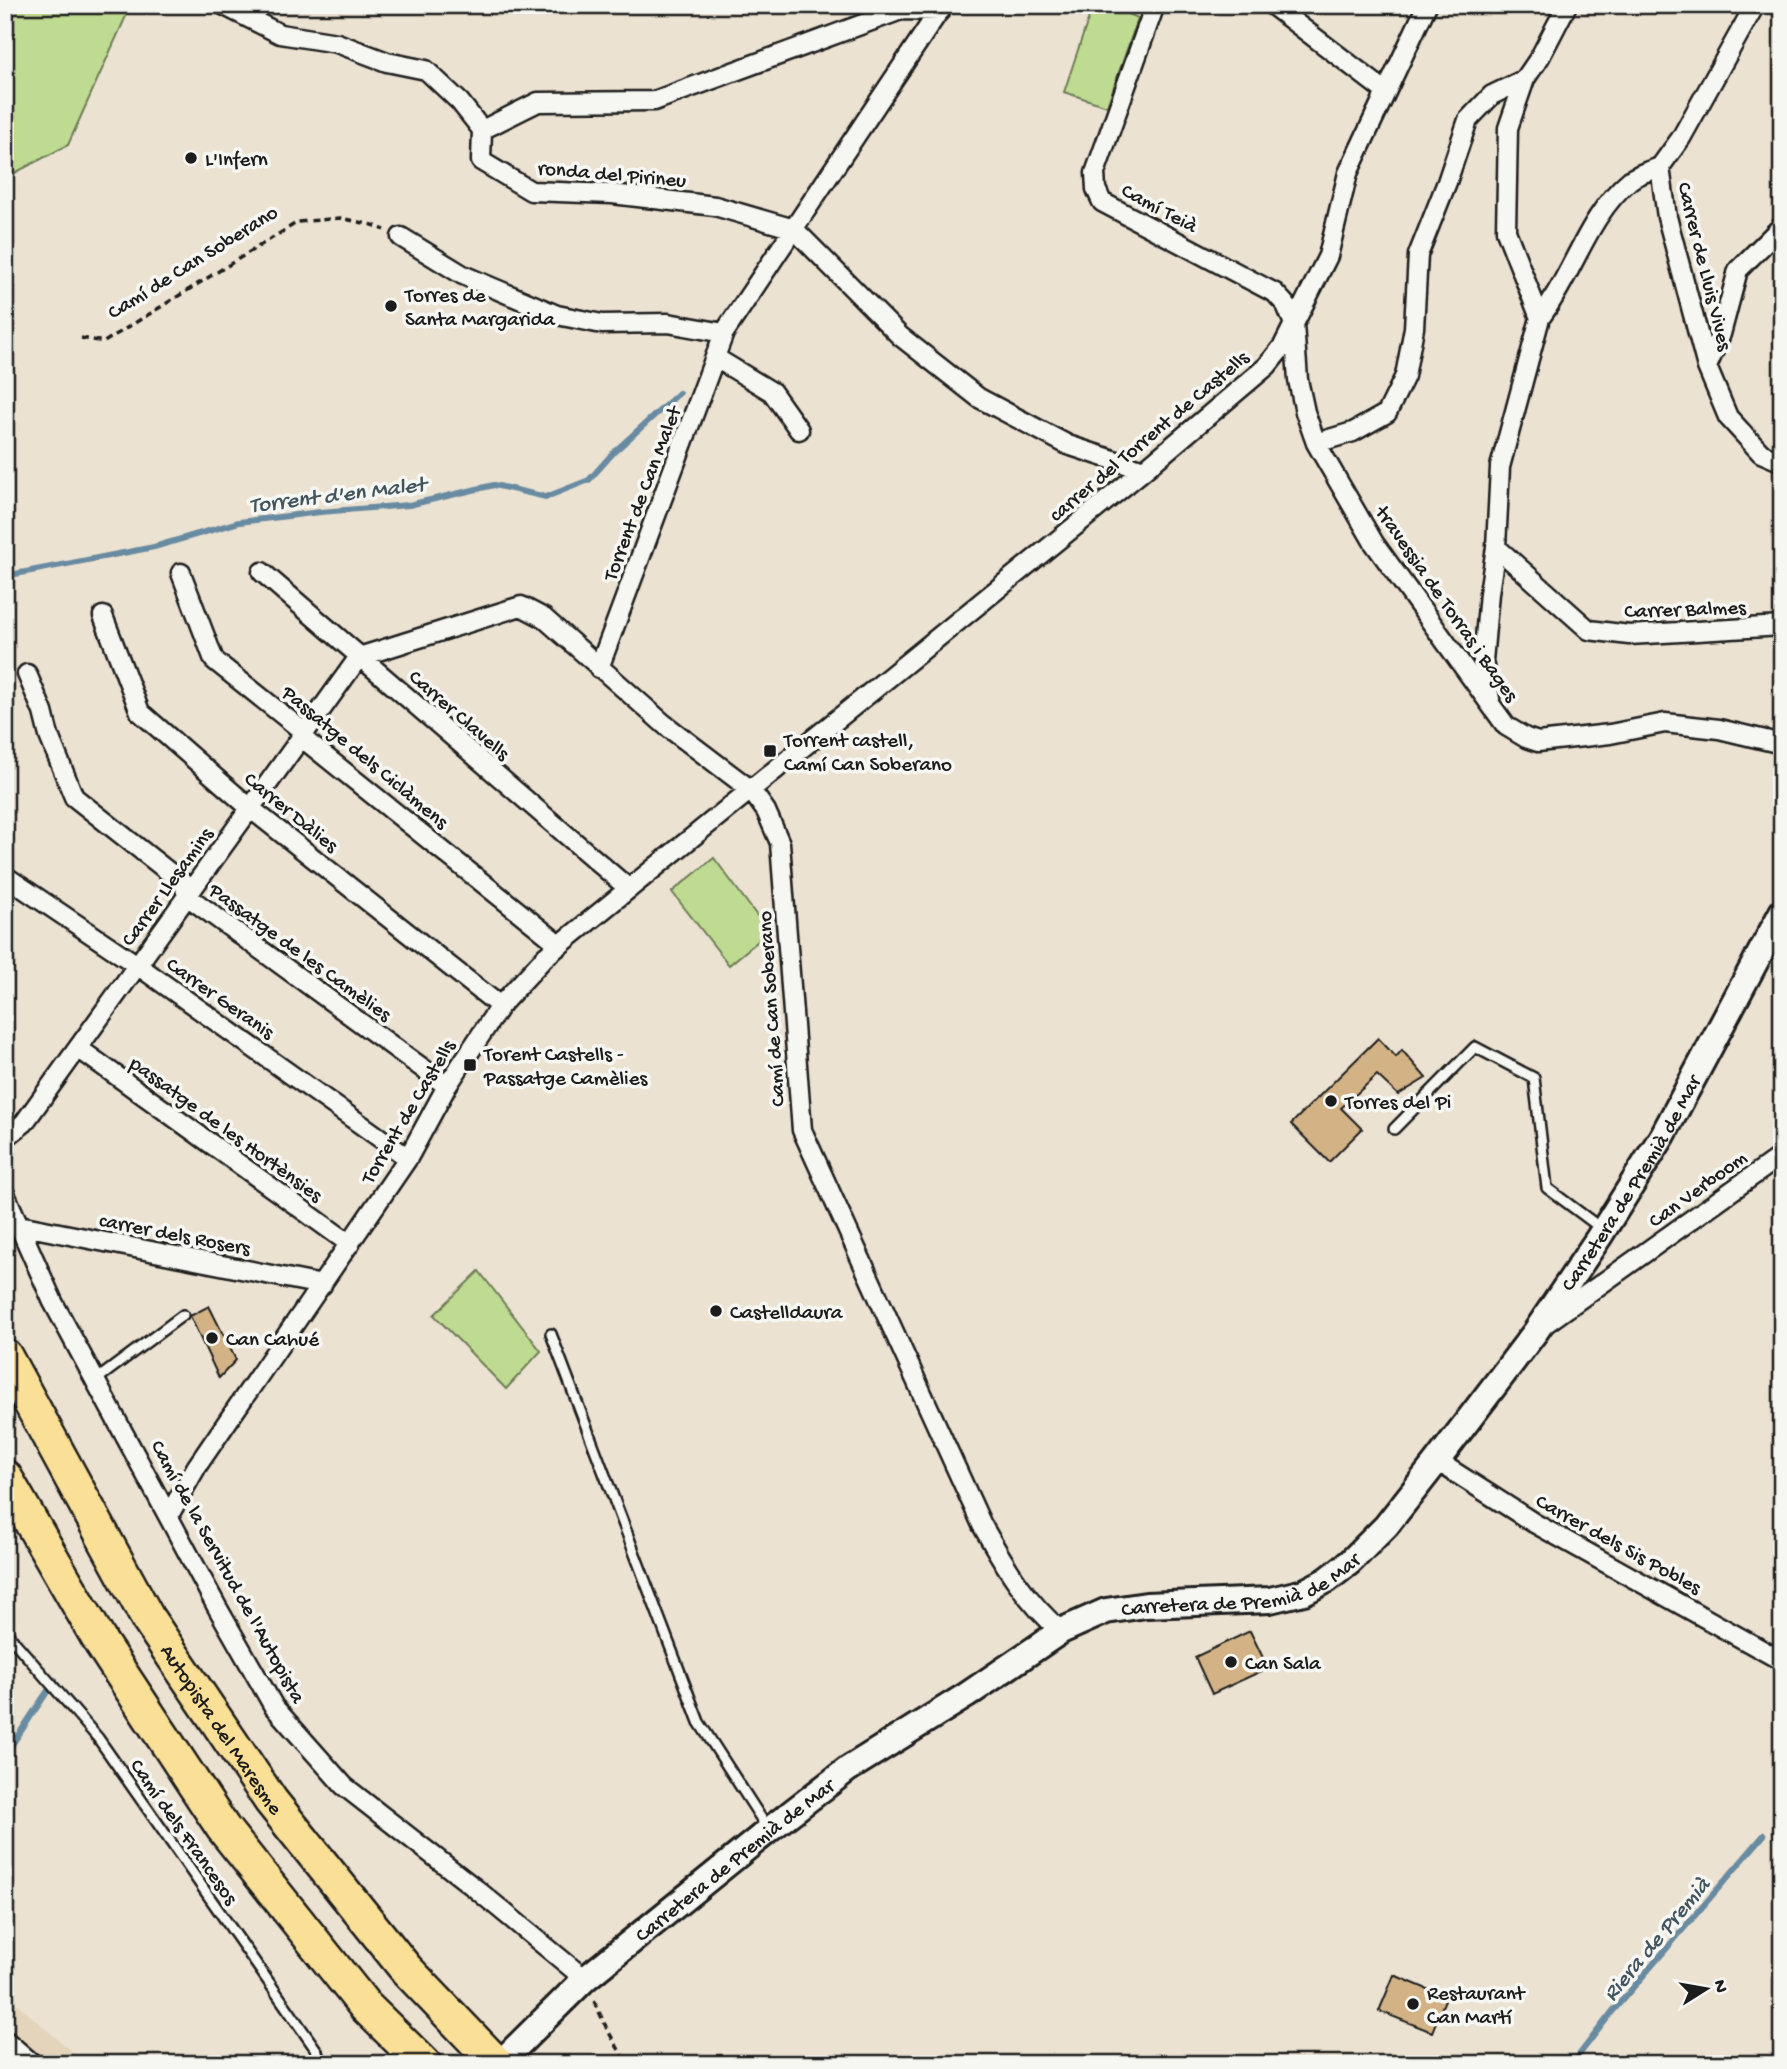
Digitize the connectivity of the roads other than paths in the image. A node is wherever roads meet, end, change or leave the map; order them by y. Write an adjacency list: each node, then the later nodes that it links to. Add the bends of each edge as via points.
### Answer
1 (223, 5): 10 (street, via 280,34 337,43 387,62 426,70)
2 (1155, 5): 16 (street, Camí Teià, via 1095,173 1096,189 1102,202 1275,293)
3 (1272, 5): 9 (street)
4 (1427, 5): 9 (street, carrer del Torrent de Castells)
5 (1567, 5): 8 (street)
6 (1755, 5): 11 (street)
7 (942, 8): 10 (street, via 901,10 654,101 538,102); 13 (street)
8 (1525, 79): 15 (street, via 1508,128 1506,231); 21 (street, via 1492,95 1468,120 1418,255 1414,328 1405,376 1387,413 1353,432)
9 (1385, 92): 16 (street, carrer del Torrent de Castells, via 1348,173 1328,256)
10 (482, 130): 13 (street, ronda del Pirineu, via 481,161 531,191 612,194 715,206)
11 (1660, 167): 15 (street, Carrer de Lluis Vives, via 1632,178 1611,199); 19 (street, Carrer de Lluis Vives, via 1667,218)
12 (1782, 226): 19 (street, via 1738,270)
13 (794, 229): 17 (street); 23 (street, via 900,336 979,398 1068,445)
14 (401, 237): 17 (street, via 463,275 557,315 602,324 668,323)
15 (1540, 318): 24 (street, Carrer de Lluis Vives, via 1500,467)
16 (1294, 324): 21 (street, travessia de Torras i Bages, via 1297,380); 23 (street, carrer del Torrent de Castells, via 1267,366)
17 (724, 332): 18 (street, Torrent de Can Malet)
18 (716, 358): 20 (street, via 772,392); 30 (street, Torrent de Can Malet)
19 (1707, 367): 22 (street, Carrer de Lluis Vives, via 1728,417 1761,453)
20 (799, 430)
21 (1316, 443): 32 (street, travessia de Torras i Bages, via 1374,543)
22 (1782, 462)
23 (1144, 470): 35 (street, carrer del Torrent de Castells)
24 (1496, 547): 28 (street, Carrer Balmes, via 1589,630 1629,635); 32 (street, Carrer de Lluis Vives, via 1483,662)
25 (262, 572): 29 (street, Carrer Clavells)
26 (181, 573): 33 (street, Passatge dels Ciclàmens, via 214,660 299,728)
27 (103, 616): 36 (street, Carrer Dàlies, via 140,712)
28 (1782, 626)
29 (359, 657): 30 (street, Camí de Can Soberano, via 521,606 544,618); 33 (street, Carrer Llesamins); 38 (street, Carrer Clavells)
30 (599, 668): 35 (street, Camí de Can Soberano)
31 (27, 674): 39 (street, Passatge de les Camèlies, via 74,797 184,884)
32 (1491, 704): 34 (street, travessia de Torras i Bages, via 1506,726 1538,742 1665,723 1719,729)
33 (301, 737): 36 (street, Carrer Llesamins); 41 (street, Passatge dels Ciclàmens)
34 (1782, 744)
35 (751, 790): 38 (street, Torrent de Castells); 64 (street, Camí de Can Soberano, via 780,843 802,1130 982,1525 1011,1575 1042,1616)
36 (250, 808): 39 (street, Carrer Llesamins); 43 (street, Carrer Dàlies)
37 (5, 876): 42 (street, Carrer Geranis)
38 (629, 889): 41 (street, Torrent de Castells)
39 (187, 896): 42 (street, Carrer Llesamins); 45 (street, Passatge de les Camèlies)
40 (1782, 912): 52 (street, Carretera de Premià de Mar, via 1663,1135)
41 (560, 945): 43 (street, Torrent de Castells)
42 (137, 965): 44 (street, Carrer Llesamins); 49 (street, Carrer Geranis)
43 (500, 1006): 45 (street, Torrent de Castells)
44 (78, 1048): 47 (street, Carrer Llesamins, via 24,1123); 53 (street, passatge de les Hortènsies)
45 (447, 1086): 49 (street, Torrent de Castells)
46 (1394, 1129): 52 (lane, via 1475,1047 1534,1078 1547,1188)
47 (5, 1138)
48 (1782, 1155): 56 (street, Can Verboom)
49 (408, 1158): 53 (street, Torrent de Castells)
50 (5, 1194): 51 (street, Camí de la Servitud de l'Autopista)
51 (19, 1225): 54 (street, carrer dels Rosers); 59 (street, Camí de la Servitud de l'Autopista, via 53,1302)
52 (1603, 1230): 56 (street, Carretera de Premià de Mar)
53 (350, 1244): 54 (street, Torrent de Castells)
54 (322, 1285): 62 (street, Torrent de Castells, via 197,1466)
55 (183, 1314): 59 (lane)
56 (1536, 1331): 60 (street, Carretera de Premià de Mar)
57 (551, 1334): 66 (lane, via 699,1722)
58 (5, 1356): 72 (highway, Autopista del Maresme, via 148,1619 271,1801 406,1969)
59 (96, 1380): 62 (street, Camí de la Servitud de l'Autopista)
60 (1437, 1461): 64 (street, Carretera de Premià de Mar, via 1386,1526 1350,1562 1304,1592 1270,1600 1106,1611); 65 (street, Carrer dels Sis Pobles, via 1534,1523)
61 (5, 1477): 71 (highway, via 101,1643 223,1828 365,2006)
62 (169, 1515): 67 (street, Camí de la Servitud de l'Autopista, via 274,1707 344,1786)
63 (5, 1630): 70 (lane, Camí dels Francesos, via 98,1738 317,2051)
64 (1061, 1631): 66 (street, Carretera de Premià de Mar, via 848,1769)
65 (1782, 1661)
66 (769, 1830): 67 (street, Carretera de Premià de Mar)
67 (584, 1979): 72 (street, Carretera de Premià de Mar)
68 (5, 2040): 69 (street)
69 (33, 2064)
70 (320, 2064)
71 (424, 2064)
72 (498, 2064)

